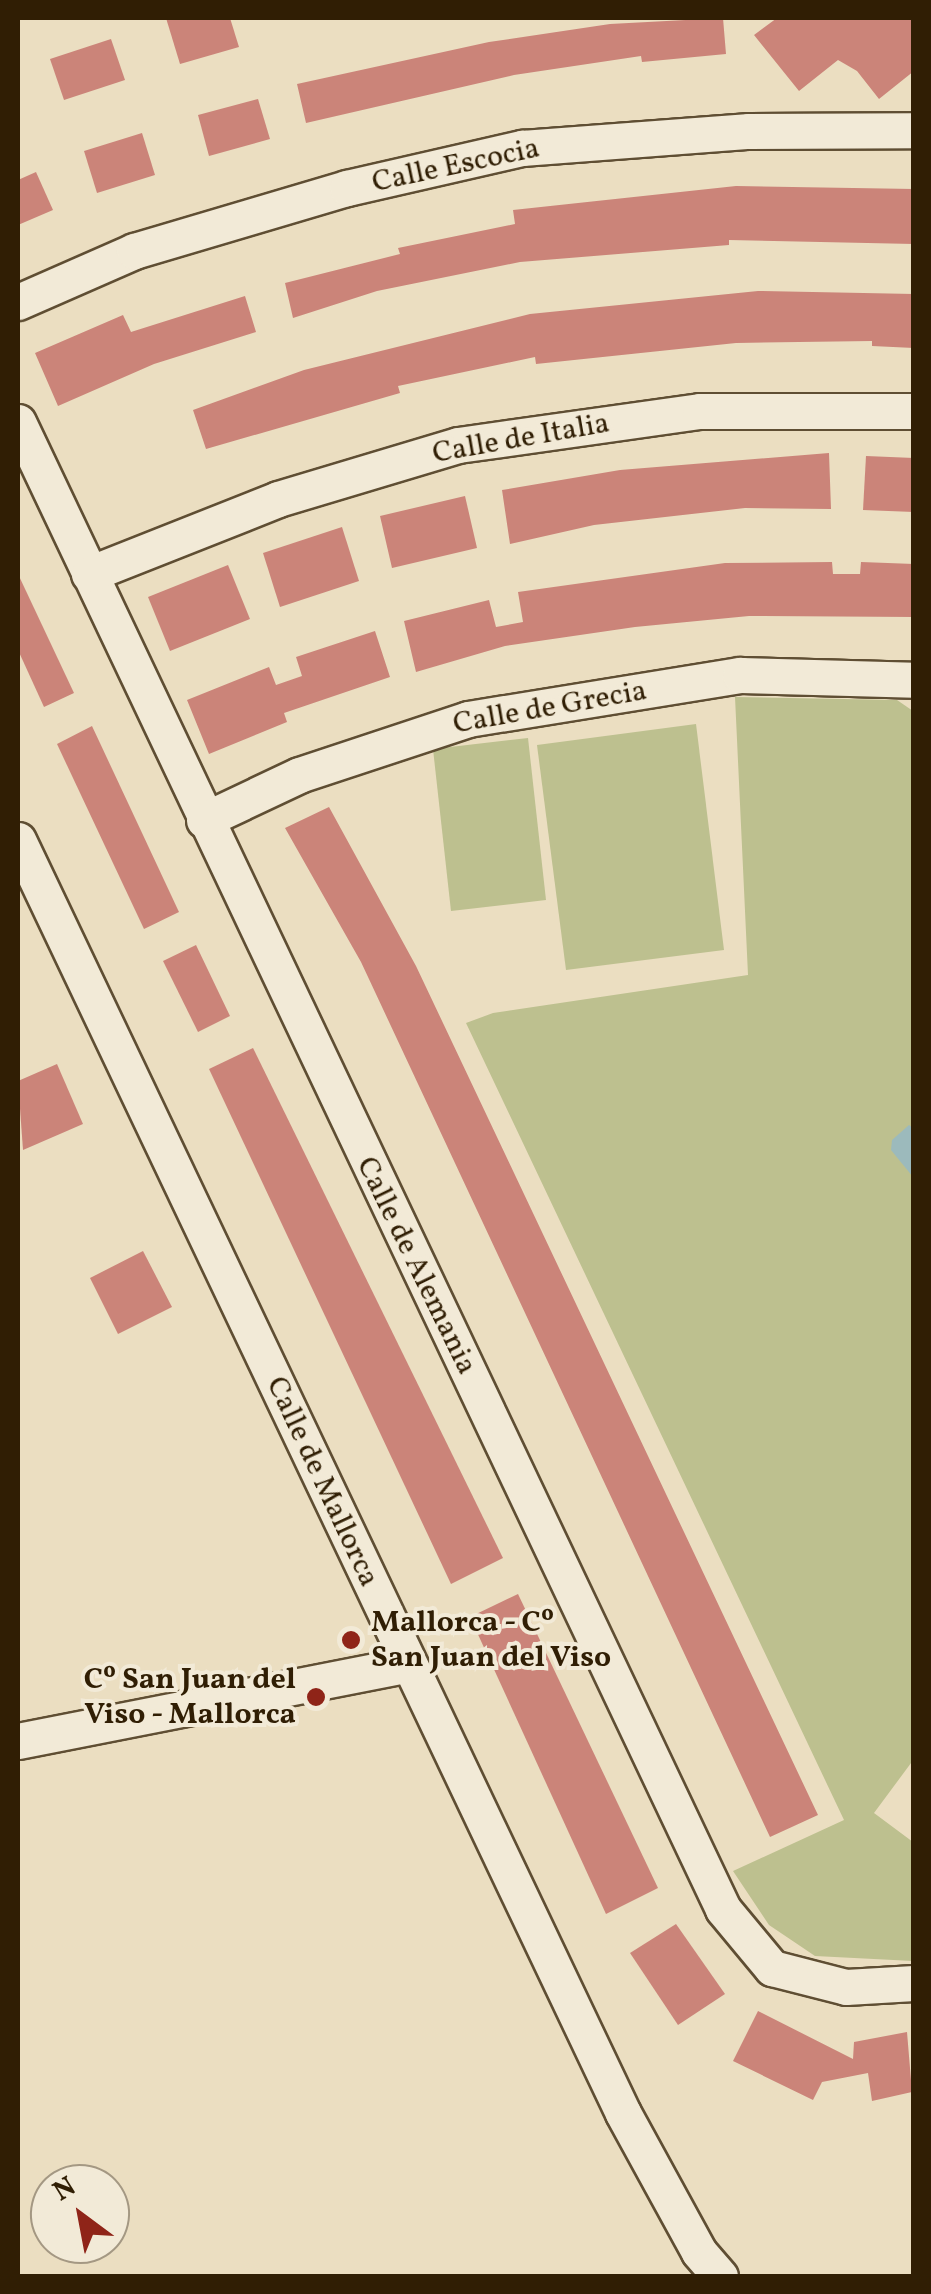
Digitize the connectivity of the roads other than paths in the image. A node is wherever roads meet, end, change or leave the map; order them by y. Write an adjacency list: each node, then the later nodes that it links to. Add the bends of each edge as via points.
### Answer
1 (914, 130): 2 (street, Calle Escocia, via 749,131 522,148 347,188 134,251)
2 (18, 302)
3 (914, 410): 5 (street, Calle de Italia, via 700,411 458,445 278,500)
4 (18, 422): 5 (street, Calle de Alemania)
5 (89, 574): 7 (street, Calle de Alemania)
6 (914, 680): 7 (street, Calle de Grecia, via 740,676 468,719 299,774)
7 (204, 820): 11 (street, Calle de Alemania, via 723,1909 772,1968 846,1988)
8 (18, 840): 9 (street, Calle de Mallorca)
9 (405, 1665): 10 (street); 12 (street, Calle de Mallorca, via 623,2113 699,2252)
10 (18, 1741)
11 (914, 1983)
12 (720, 2276)

